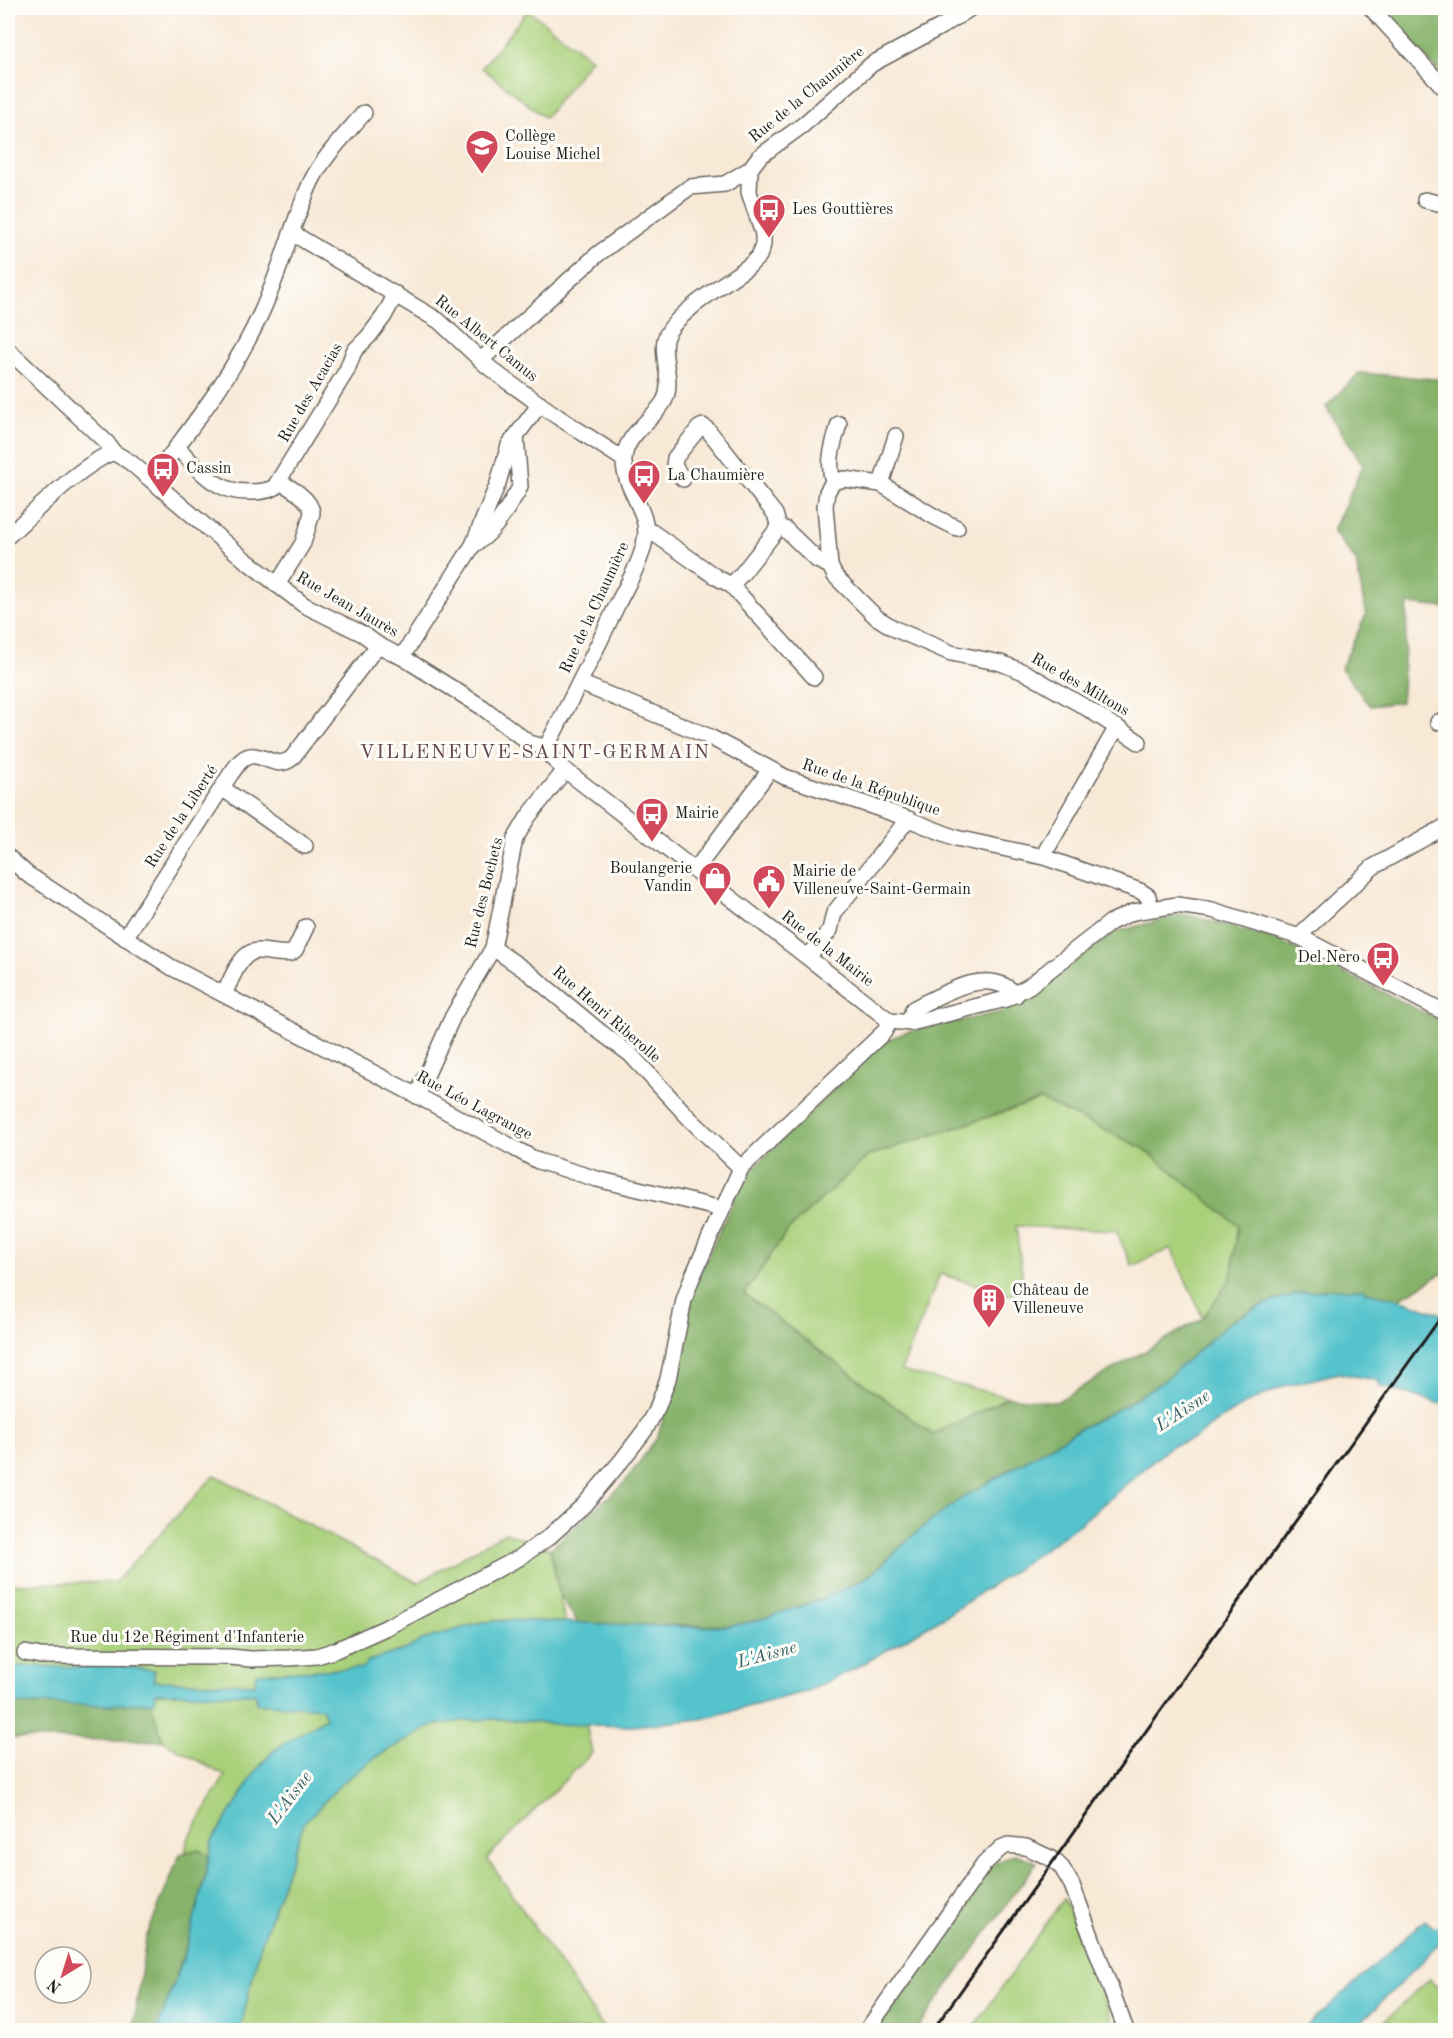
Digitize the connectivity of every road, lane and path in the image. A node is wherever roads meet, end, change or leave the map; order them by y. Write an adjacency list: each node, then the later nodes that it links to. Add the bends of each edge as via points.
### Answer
1 (970, 8): 5 (street, Rue de la Chaumière, via 872,64 803,125 759,157)
2 (1371, 8): 3 (street)
3 (1446, 90)
4 (363, 113): 10 (street, via 312,181)
5 (750, 169): 6 (street); 7 (street, Rue de la Chaumière)
6 (724, 184): 7 (street); 13 (street, via 690,187 598,254)
7 (749, 192): 20 (street, Rue de la Chaumière, via 763,234 759,256 673,324 665,341 664,402 630,441)
8 (1425, 200): 9 (street)
9 (1446, 205)
10 (292, 233): 11 (street, Rue Albert Camus); 18 (street, via 262,312 234,366)
11 (396, 294): 13 (street, Rue Albert Camus, via 440,321); 24 (street, Rue des Acacias, via 379,323 354,351 347,370)
12 (8, 350): 19 (street, Rue Jean Jaurès)
13 (481, 360): 14 (street, Rue Albert Camus)
14 (540, 404): 16 (street); 20 (street, Rue Albert Camus)
15 (839, 424): 25 (street, via 830,458)
16 (516, 436): 21 (street); 26 (street, via 509,445)
17 (896, 436): 27 (street)
18 (177, 447): 23 (street); 24 (street, via 212,482 224,488 267,491)
19 (113, 452): 23 (street, Rue Jean Jaurès); 31 (street, via 73,479)
20 (623, 459): 30 (street, Rue de la Chaumière)
21 (519, 479): 26 (street); 32 (street, via 518,491 496,524)
22 (683, 479): 28 (street, via 674,466 675,458 703,426 775,514)
23 (152, 480): 34 (street, Rue Jean Jaurès)
24 (279, 482): 34 (street, via 308,503 312,513 303,543)
25 (833, 482): 27 (street, via 844,479); 33 (street, via 825,506)
26 (498, 483): 32 (street)
27 (881, 484): 29 (street)
28 (779, 527): 33 (street, Rue des Miltons, via 817,560); 35 (street)
29 (957, 528)
30 (647, 531): 35 (street); 39 (street, Rue de la Chaumière, via 635,569)
31 (8, 536)
32 (473, 545): 37 (street)
33 (830, 566): 40 (street, Rue des Miltons, via 876,617 895,629 951,653 1002,663 1026,673)
34 (277, 585): 36 (street, Rue Jean Jaurès)
35 (731, 585): 38 (street)
36 (378, 645): 37 (street, Rue Jean Jaurès); 45 (street, Rue de la Liberté, via 292,758 277,764 265,758 247,757)
37 (402, 657): 42 (street, Rue Jean Jaurès, via 482,707 529,743)
38 (814, 677)
39 (580, 683): 42 (street, Rue de la Chaumière); 44 (street, Rue de la République, via 710,736)
40 (1117, 727): 41 (street, Rue des Miltons); 50 (street)
41 (1139, 742)
42 (548, 748): 43 (street, Rue de la Mairie)
43 (565, 770): 51 (street, Rue de la Mairie); 56 (street, Rue des Bochets, via 515,839)
44 (770, 770): 46 (street, Rue de la République); 51 (street)
45 (222, 788): 48 (street); 55 (street, Rue de la Liberté)
46 (908, 819): 50 (street, Rue de la République, via 956,838); 57 (street, via 834,913 830,930)
47 (1446, 826): 54 (street, via 1373,867)
48 (305, 846)
49 (8, 857): 55 (street, Rue Léo Lagrange, via 27,874)
50 (1044, 857): 52 (street, Rue de la République, via 1144,892)
51 (696, 869): 57 (street, Rue de la Mairie)
52 (1151, 908): 54 (street, via 1177,904 1212,910); 59 (street, via 1111,922)
53 (306, 927): 58 (street, via 291,953 258,951 245,957)
54 (1300, 937): 60 (street)
55 (125, 938): 58 (street, Rue Léo Lagrange)
56 (493, 948): 63 (street, Rue des Bochets, via 453,1016); 64 (street, Rue Henri Riberolle, via 630,1054)
57 (809, 956): 62 (street, Rue de la Mairie)
58 (224, 994): 63 (street, Rue Léo Lagrange)
59 (1016, 995): 61 (street, via 991,1004); 61 (street, via 1008,987 978,982 913,1009)
60 (1446, 1013)
61 (911, 1019): 62 (street)
62 (890, 1021): 64 (street, Rue du 12e Régiment d'Infanterie, via 884,1032)
63 (417, 1095): 65 (street, Rue Léo Lagrange, via 538,1161)
64 (741, 1168): 65 (street, Rue du 12e Régiment d'Infanterie)
65 (722, 1209): 66 (street, Rue du 12e Régiment d'Infanterie, via 690,1280 668,1379 649,1422 584,1505 519,1558 387,1627 316,1656 251,1659)
66 (25, 1653)
67 (867, 2031): 68 (street, via 984,1864 1001,1848 1017,1845 1048,1857 1066,1874)
68 (1126, 2031)

